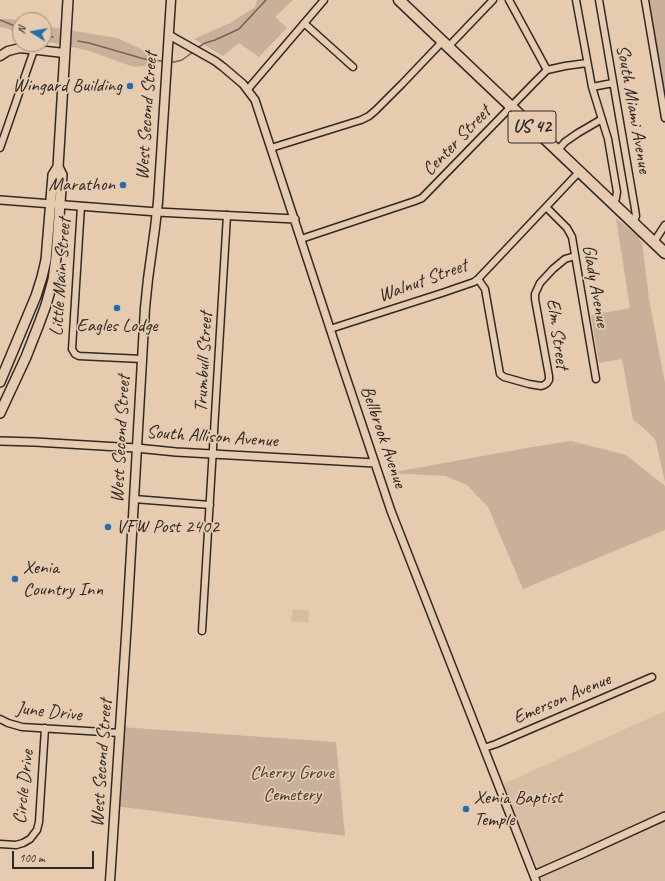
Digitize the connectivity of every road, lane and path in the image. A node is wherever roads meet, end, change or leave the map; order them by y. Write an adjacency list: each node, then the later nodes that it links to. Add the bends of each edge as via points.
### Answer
1 (68, 0): 16 (main road)
2 (171, 0): 11 (main road, West Second Street)
3 (324, 0): 10 (street)
4 (398, 0): 12 (highway, US 42)
5 (493, 0): 12 (street)
6 (509, 0): 20 (street)
7 (576, 0): 18 (street)
8 (599, 0): 21 (street, South Miami Avenue)
9 (645, 0): 25 (street)
10 (304, 23): 19 (street); 23 (street)
11 (168, 35): 23 (street, Bellbrook Avenue, via 223,66); 38 (main road, West Second Street)
12 (445, 45): 24 (highway, US 42); 28 (street, via 369,116)
13 (12, 50): 17 (main road)
14 (33, 52): 27 (street)
15 (52, 52): 16 (main road)
16 (64, 53): 30 (main road)
17 (0, 56)
18 (587, 63): 20 (street); 22 (street)
19 (353, 67)
20 (547, 70): 24 (street, Center Street)
21 (613, 83): 22 (street); 41 (street, South Miami Avenue, via 636,216)
22 (592, 87): 26 (street)
23 (248, 89): 28 (street, Bellbrook Avenue, via 257,104)
24 (511, 107): 29 (highway, US 42); 43 (street, Center Street, via 422,198)
25 (665, 118)
26 (602, 119): 29 (street, via 574,135); 34 (street, via 617,192)
27 (0, 148)
28 (271, 148): 40 (street, Bellbrook Avenue)
29 (557, 151): 31 (highway, US 42)
30 (58, 167): 33 (main road, via 52,175); 35 (main road, via 62,176)
31 (579, 172): 34 (highway, US 42); 37 (street, Walnut Street)
32 (0, 200): 33 (street)
33 (50, 204): 35 (street); 51 (main road, via 46,260 39,287)
34 (614, 204): 41 (highway, US 42)
35 (60, 205): 36 (street); 52 (main road, via 56,258 49,295 26,356)
36 (81, 206): 38 (street); 49 (street, Little Main Street, via 72,349 79,356)
37 (546, 207): 46 (street, Glady Avenue, via 570,231); 47 (street, Walnut Street)
38 (157, 212): 39 (street); 49 (main road, West Second Street, via 146,290)
39 (228, 215): 40 (street); 55 (street, Trumbull Street)
40 (295, 220): 43 (street, Bellbrook Avenue)
41 (633, 223): 44 (highway, US 42)
42 (665, 225): 44 (street)
43 (301, 239): 48 (street, Bellbrook Avenue)
44 (654, 242): 45 (highway, US 42)
45 (665, 253)
46 (575, 256): 47 (street, Elm Street, via 565,259 553,269 540,283 535,294 549,376 547,383 541,386 500,374 485,289); 50 (street, Glady Avenue)
47 (478, 279): 48 (street, Walnut Street, via 471,284)
48 (330, 329): 56 (street, Bellbrook Avenue)
49 (142, 359): 54 (main road, West Second Street)
50 (596, 379)
51 (0, 382)
52 (0, 413)
53 (0, 441): 54 (street, South Allison Avenue)
54 (136, 448): 55 (street, South Allison Avenue); 57 (main road, West Second Street)
55 (213, 454): 56 (street, South Allison Avenue); 58 (street, Trumbull Street)
56 (375, 463): 64 (street, Bellbrook Avenue, via 391,511)
57 (134, 499): 58 (street); 63 (main road, West Second Street)
58 (210, 505): 59 (street, Trumbull Street)
59 (202, 631)
60 (652, 677): 64 (street, Emerson Avenue)
61 (0, 719): 62 (street, June Drive, via 22,727)
62 (45, 728): 63 (street, June Drive); 66 (street, Circle Drive, via 37,830 23,843)
63 (120, 733): 68 (main road, West Second Street)
64 (484, 748): 67 (street, Bellbrook Avenue)
65 (665, 816): 67 (street)
66 (0, 844)
67 (535, 878)
68 (110, 881)

